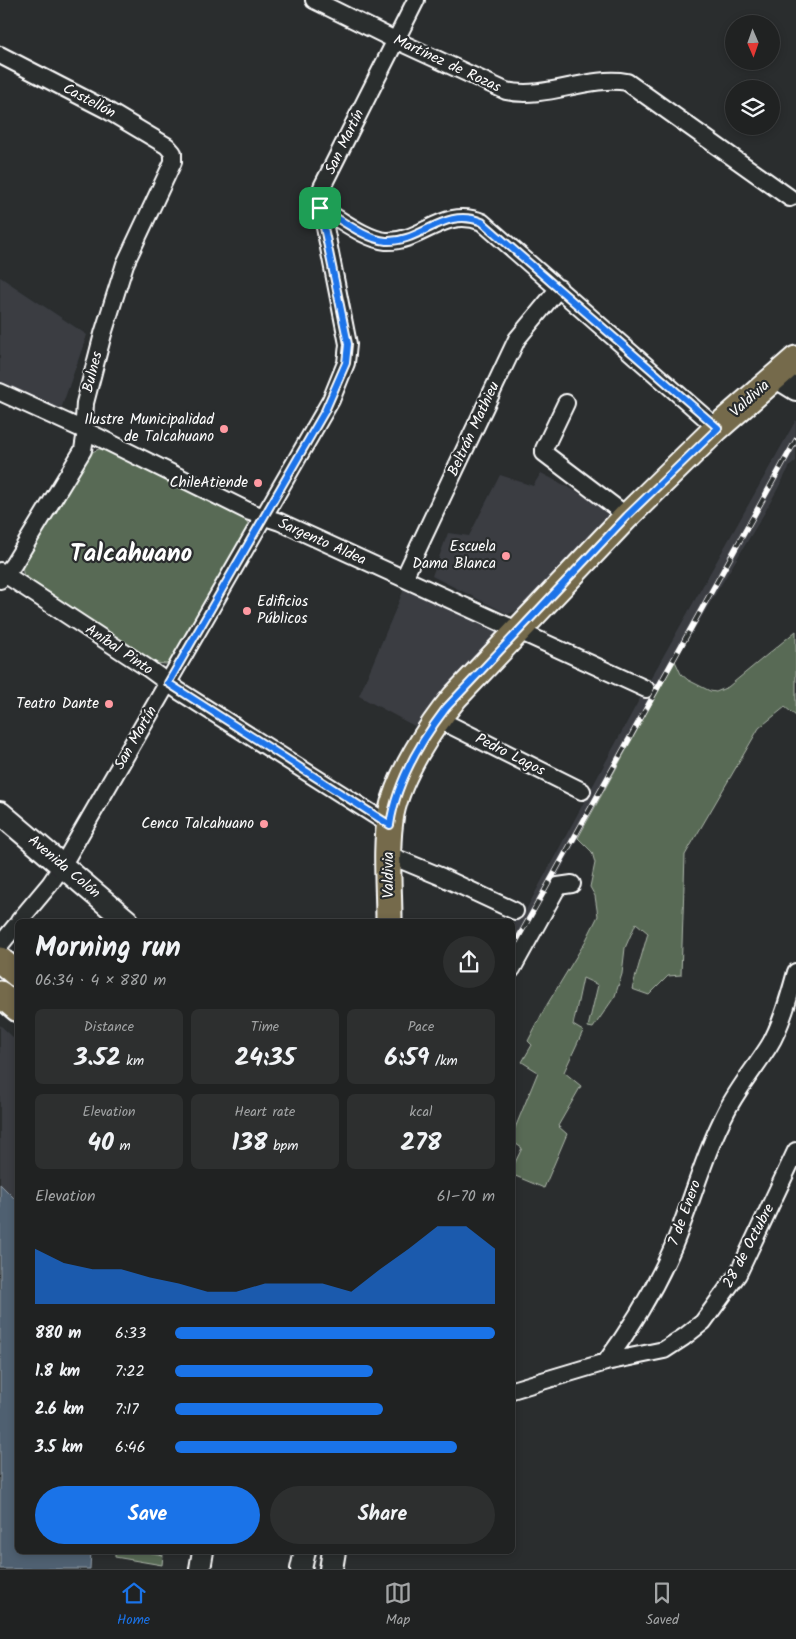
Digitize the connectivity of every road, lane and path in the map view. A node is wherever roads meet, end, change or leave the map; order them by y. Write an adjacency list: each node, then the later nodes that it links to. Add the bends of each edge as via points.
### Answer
1 (314, 0): 3 (street, Martínez de Rozas)
2 (416, 0): 3 (street, San Martín)
3 (395, 40): 6 (street, Martínez de Rozas, via 516,93 611,81 627,82); 7 (street, San Martín, via 322,188)
4 (0, 56): 5 (street, Castellón, via 105,109 167,146)
5 (173, 153): 15 (street, Bulnes, via 173,162 125,264 110,309 85,403)
6 (790, 198)
7 (320, 208): 8 (street, via 370,237 385,241 404,238 452,218 476,220 488,226); 17 (street, San Martín, via 348,354 325,411)
8 (559, 288): 14 (street); 19 (street, Beltrán Mathieu, via 517,339)
9 (796, 358): 10 (main road, Valdivia)
10 (775, 376): 11 (main road); 14 (main road, Valdivia)
11 (796, 389)
12 (0, 392): 15 (street, Sargento Aldea)
13 (566, 403): 16 (street, via 544,454)
14 (718, 428): 16 (main road, Valdivia)
15 (86, 432): 17 (street, Sargento Aldea); 18 (street, Bulnes, via 83,450 13,565)
16 (627, 516): 20 (main road, Valdivia)
17 (264, 517): 19 (street, Sargento Aldea); 21 (street, San Martín)
18 (2, 575): 21 (street, Aníbal Pinto)
19 (404, 578): 20 (street, Sargento Aldea)
20 (519, 630): 22 (street, Sargento Aldea); 23 (main road, Valdivia)
21 (168, 683): 26 (street, Aníbal Pinto); 28 (street, San Martín)
22 (646, 689)
23 (438, 719): 24 (street, Pedro Lagos); 26 (main road, Valdivia, via 400,786)
24 (582, 791)
25 (0, 813): 28 (main road, Avenida Colón)
26 (390, 825): 27 (main road, Valdivia)
27 (389, 855): 30 (street); 33 (main road, Valdivia)
28 (62, 866): 31 (street, San Martín); 32 (main road, Avenida Colón)
29 (572, 884): 37 (street, via 558,886)
30 (515, 911)
31 (21, 919)
32 (125, 919)
33 (389, 919)
34 (15, 926): 35 (street, San Martín)
35 (0, 944)
36 (0, 960): 38 (main road)
37 (515, 964)
38 (15, 972)
39 (796, 972): 43 (street, 7 de Enero, via 770,1045 727,1109 715,1135 655,1286)
40 (0, 994): 41 (main road)
41 (15, 1006)
42 (796, 1151): 43 (street, 28 de Octubre, via 738,1274 703,1322 664,1350)
43 (606, 1362): 44 (street)
44 (515, 1389)
45 (202, 1554): 47 (street)
46 (334, 1554): 48 (main road)
47 (200, 1569)
48 (331, 1569)

